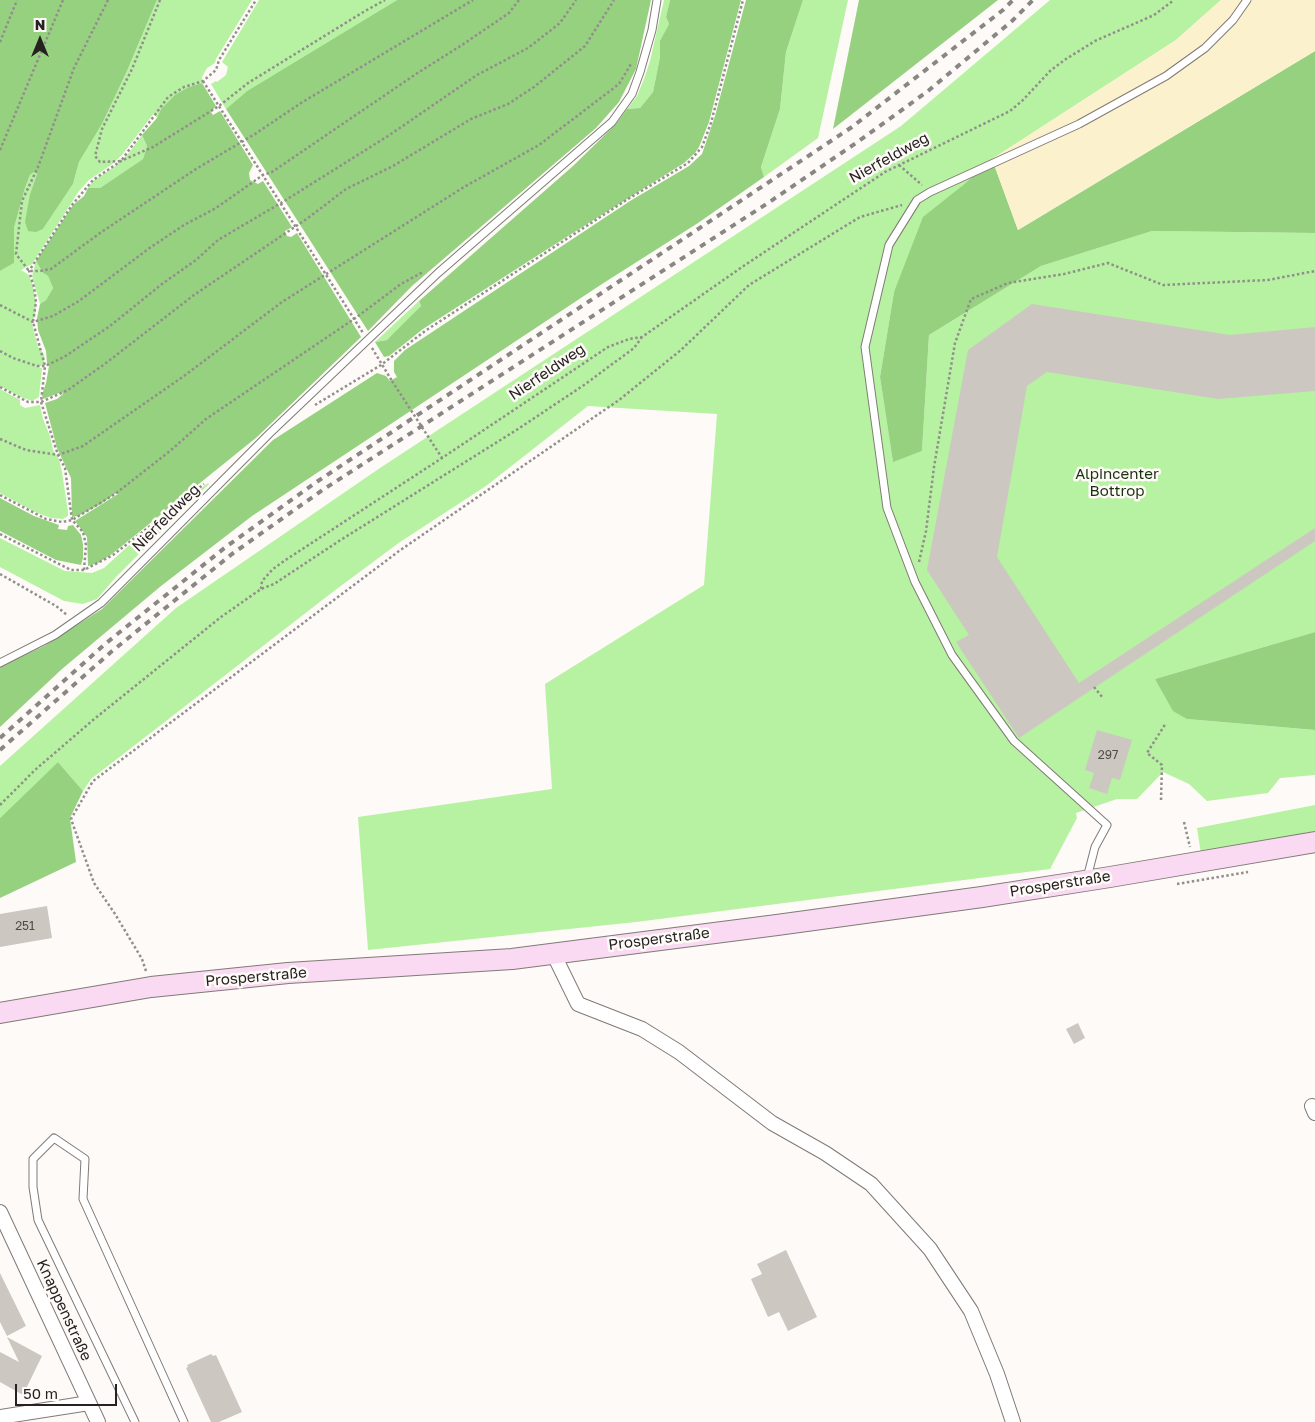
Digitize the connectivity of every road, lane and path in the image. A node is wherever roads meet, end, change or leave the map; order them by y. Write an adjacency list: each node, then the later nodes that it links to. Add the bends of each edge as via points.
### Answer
1 (17, 0): 15 (path)
2 (63, 0): 20 (path)
3 (108, 0): 28 (path, via 74,68 38,167 22,201 16,254)
4 (160, 0): 21 (path, via 132,69 102,130 95,156 100,162)
5 (256, 0): 17 (path, via 216,70)
6 (385, 0): 18 (path, via 248,83)
7 (473, 0): 19 (path)
8 (519, 0): 23 (path, via 509,12 478,34)
9 (576, 0): 26 (path, via 560,23 528,48 477,75)
10 (614, 0): 27 (path, via 584,46 534,87 508,104 471,119 393,166 346,189)
11 (658, 0): 16 (lane, Nierfeldweg)
12 (743, 0): 39 (path, via 711,123 702,147 688,163 433,326)
13 (1174, 0): 22 (path, Nierfeldweg, via 1154,14 1095,41 1066,59 1010,111)
14 (1248, 0): 24 (lane, via 1205,48 1166,76 1079,124)
15 (0, 42)
16 (646, 55): 30 (lane, Nierfeldweg, via 632,94 612,122); 31 (path, via 635,58 619,84 539,145 464,187)
17 (203, 80): 18 (path); 21 (path, via 168,97)
18 (219, 106): 19 (path); 21 (path, via 153,147)
19 (242, 141): 23 (path); 28 (path, via 51,268)
20 (0, 150)
21 (121, 161): 28 (path, via 93,180 72,205)
22 (899, 165): 24 (path); 36 (path, Nierfeldweg, via 826,210)
23 (263, 175): 26 (path); 34 (path, via 151,247 80,301 53,316)
24 (930, 192): 25 (lane)
25 (918, 200): 53 (lane, via 889,245 865,347 888,508); 65 (path, via 860,217 749,285 681,350 619,400 399,551 92,781 70,818 94,883 142,959)
26 (281, 203): 27 (path); 40 (path, via 218,240 110,326 64,358)
27 (296, 226): 31 (path); 42 (path, via 194,295 68,390)
28 (29, 271): 34 (path, via 36,302)
29 (1315, 271): 53 (path, via 1268,280 1164,285 1108,263 1008,283 970,299 955,343)
30 (438, 273): 33 (path, via 427,269); 55 (lane, Nierfeldweg, via 269,434 101,603)
31 (327, 275): 33 (path); 45 (path, via 282,302 83,446)
32 (0, 305): 34 (path)
33 (354, 319): 35 (path); 49 (path, via 206,419 115,494)
34 (33, 322): 40 (path)
35 (363, 333)
36 (642, 337): 46 (path, Nierfeldweg, via 608,347); 54 (path, via 618,360 518,429)
37 (372, 348): 39 (path)
38 (0, 351): 40 (path, via 13,358)
39 (381, 365): 43 (path); 46 (path, bridge)
40 (45, 366): 42 (path)
41 (0, 387): 42 (path, via 28,402)
42 (40, 402): 45 (path)
43 (309, 409)
44 (0, 439): 45 (path, via 26,450)
45 (58, 455): 49 (path, via 64,468)
46 (442, 458): 54 (path, Nierfeldweg, via 273,569 262,581)
47 (209, 480): 51 (path, via 113,556)
48 (0, 495): 49 (path, via 46,519)
49 (72, 520): 51 (path, via 83,532 86,545)
50 (0, 534): 51 (path, via 71,570)
51 (84, 570)
52 (0, 574): 55 (path, via 56,606)
53 (915, 582): 63 (lane, via 952,655 1014,741 1107,825 1095,847)
54 (262, 589): 61 (path, via 221,617 93,720)
55 (75, 622): 56 (lane, Nierfeldweg)
56 (0, 663)
57 (1094, 687): 58 (path)
58 (1103, 698)
59 (1166, 723): 60 (path, via 1147,752 1162,765)
60 (1161, 800)
61 (0, 805)
62 (1315, 842): 63 (main road, Prosperstraße)
63 (1086, 880): 64 (main road, Prosperstraße)
64 (553, 953): 65 (main road, Prosperstraße, via 512,959 288,973); 73 (street, via 578,1004 642,1029 679,1052 772,1124 825,1153 871,1184 930,1249 971,1312)
65 (151, 987): 66 (main road, Prosperstraße)
66 (0, 1013)
67 (0, 1212): 68 (street, Knappenstraße)
68 (89, 1403): 69 (street); 70 (street, Knappenstraße)
69 (0, 1417)
70 (98, 1422)
71 (135, 1422): 72 (lane, via 38,1220 33,1159 54,1138 85,1159 83,1199)
72 (184, 1422)
73 (1012, 1422)

